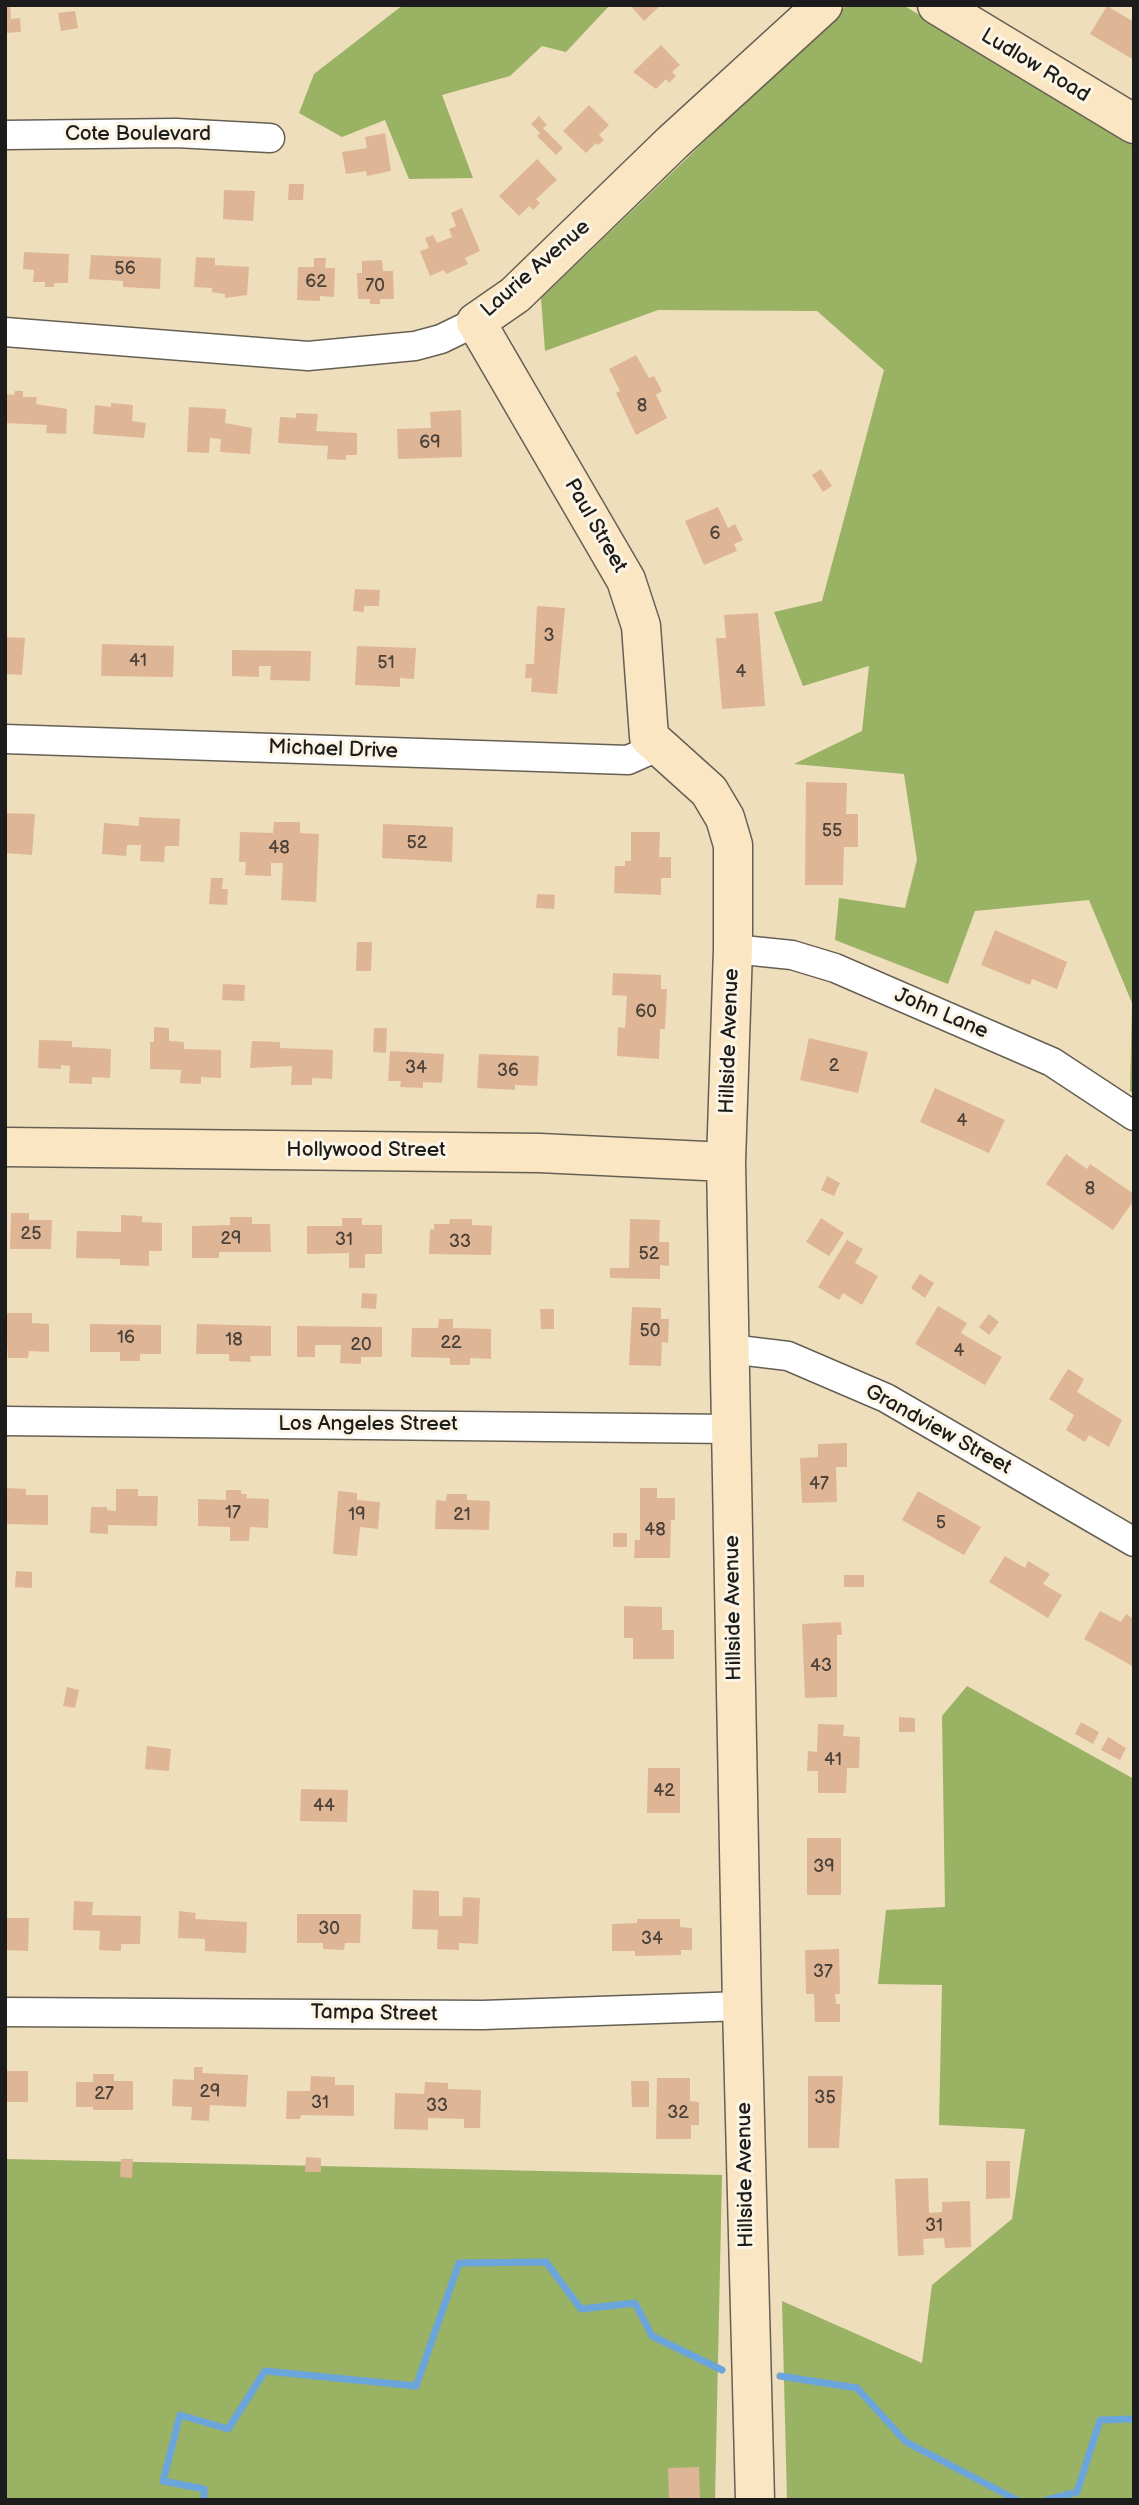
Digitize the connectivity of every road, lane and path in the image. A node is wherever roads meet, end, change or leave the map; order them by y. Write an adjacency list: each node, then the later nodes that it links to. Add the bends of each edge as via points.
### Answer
1 (823, 5): 6 (street, Laurie Avenue, via 515,295)
2 (937, 5): 3 (street, Ludlow Road)
3 (1134, 124)
4 (5, 135): 5 (street, Cote Boulevard, via 176,133)
5 (270, 138)
6 (476, 322): 7 (street, Laurie Avenue, via 415,346 317,356); 9 (street, Paul Street, via 626,580 641,626 647,727)
7 (5, 332)
8 (5, 739): 9 (street, Michael Drive, via 628,760)
9 (657, 747): 10 (street, Hillside Avenue, via 709,791 725,818 734,861)
10 (733, 949): 11 (street, John Lane, via 792,954 835,968 1052,1062); 13 (street, Hillside Avenue)
11 (1134, 1116)
12 (5, 1147): 13 (street, Hollywood Street, via 527,1153)
13 (726, 1162): 14 (street, Hillside Avenue)
14 (730, 1349): 16 (street, Hillside Avenue); 17 (street, Grandview Street, via 788,1356 886,1398)
15 (5, 1421): 16 (street, Los Angeles Street)
16 (730, 1429): 18 (street, Hillside Avenue)
17 (1134, 1542)
18 (742, 2006): 19 (street, Tampa Street, via 483,2015); 20 (street, Hillside Avenue)
19 (5, 2012)
20 (755, 2500)

